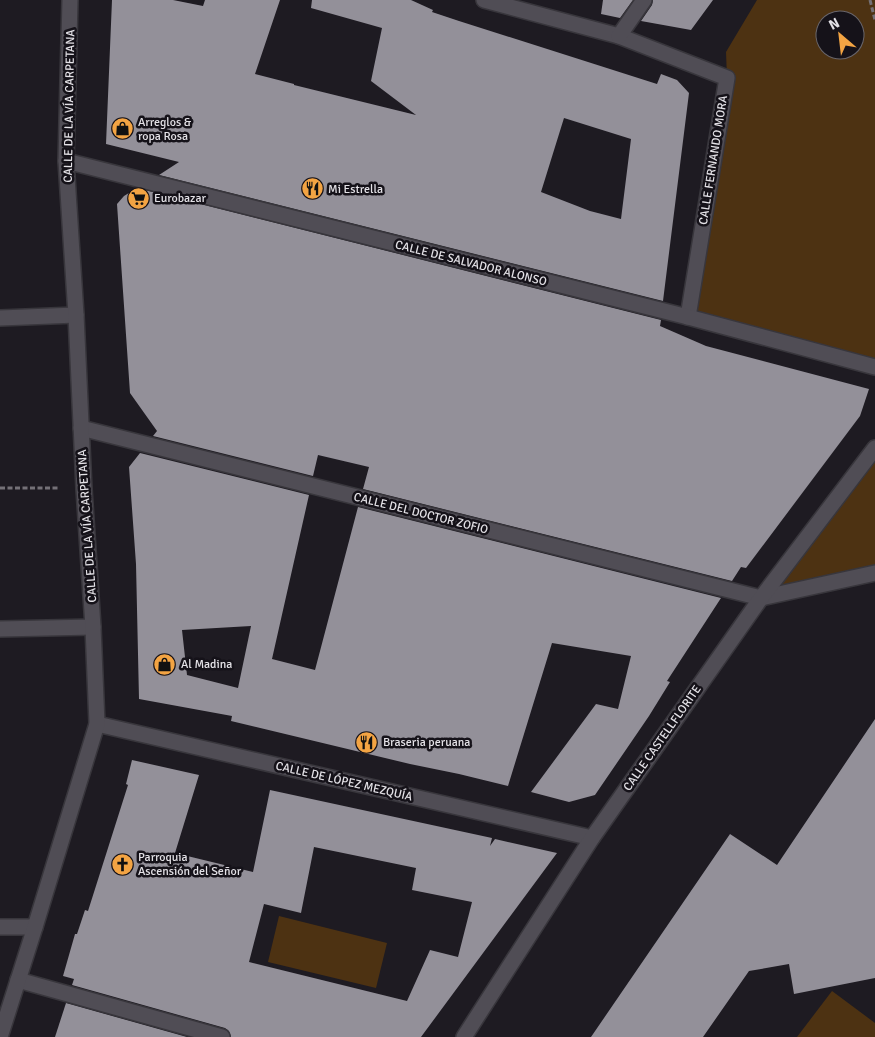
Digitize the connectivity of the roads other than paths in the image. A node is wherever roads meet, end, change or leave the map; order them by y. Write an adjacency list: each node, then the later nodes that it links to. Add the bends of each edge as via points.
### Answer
1 (70, 0): 5 (street, CALLE DE LA VÍA CARPETANA)
2 (484, 0): 4 (street, CALLE FERNANDO MORA)
3 (644, 0): 4 (street)
4 (619, 36): 7 (street, CALLE FERNANDO MORA, via 727,78)
5 (66, 161): 6 (street, CALLE DE LA VÍA CARPETANA); 7 (street, CALLE DE SALVADOR ALONSO)
6 (76, 315): 8 (street); 10 (street, CALLE DE LA VÍA CARPETANA)
7 (688, 317): 9 (street, CALLE DE SALVADOR ALONSO)
8 (0, 318)
9 (875, 367)
10 (81, 428): 13 (street, CALLE DEL DOCTOR ZOFIO); 14 (street, CALLE DE LA VÍA CARPETANA)
11 (875, 448): 13 (street, CALLE CASTELLFLORITE)
12 (875, 573): 13 (street)
13 (761, 598): 17 (street, CALLE CASTELLFLORITE)
14 (94, 627): 15 (street); 16 (street, CALLE DE LA VÍA CARPETANA)
15 (0, 629)
16 (97, 724): 17 (street, CALLE DE LÓPEZ MEZQUÍA); 19 (street, CALLE DE LA VÍA CARPETANA)
17 (592, 838): 23 (street, CALLE CASTELLFLORITE)
18 (0, 927): 19 (street)
19 (35, 927): 20 (street, CALLE DE LA VÍA CARPETANA)
20 (18, 980): 21 (street, CALLE DE LA VÍA CARPETANA); 22 (street)
21 (0, 1037)
22 (222, 1037)
23 (464, 1037)

